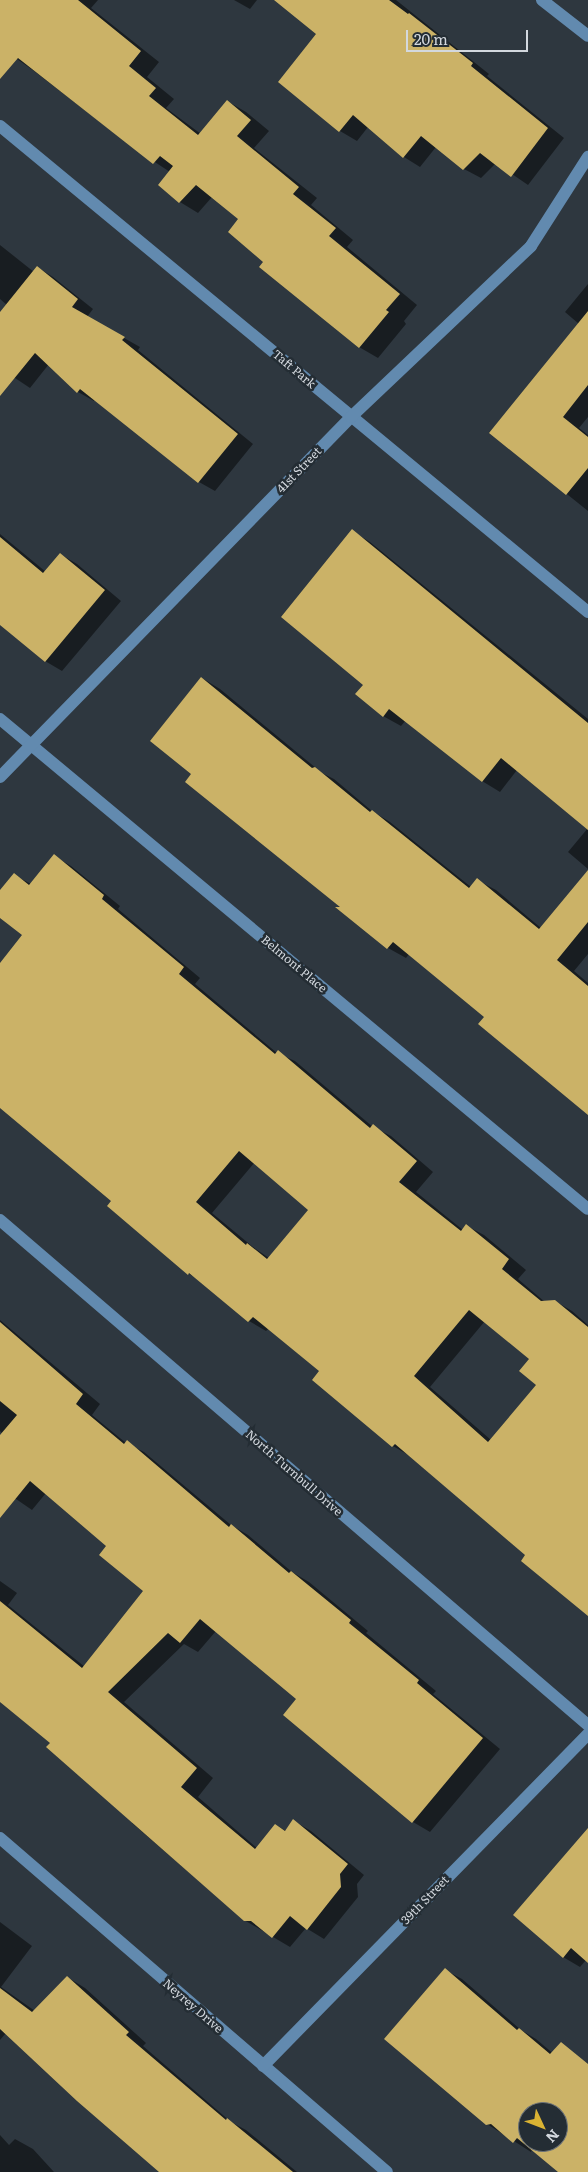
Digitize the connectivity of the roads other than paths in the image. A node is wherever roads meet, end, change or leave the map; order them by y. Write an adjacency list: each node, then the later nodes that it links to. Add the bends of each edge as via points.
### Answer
1 (542, 0): 2 (street)
2 (588, 36)
3 (0, 126): 5 (street, Taft Park)
4 (588, 157): 5 (street, 41st Street, via 531,246)
5 (351, 416): 6 (street, Taft Park); 8 (street, 41st Street)
6 (588, 612)
7 (0, 719): 8 (street, Belmont Place)
8 (31, 745): 9 (street, 41st Street); 10 (street, Belmont Place)
9 (0, 777)
10 (588, 1210)
11 (0, 1220): 12 (street, North Turnbull Drive)
12 (588, 1725)
13 (588, 1734): 15 (street, 39th Street)
14 (0, 1838): 15 (street, Neyrey Drive)
15 (263, 2066): 16 (street, Neyrey Drive)
16 (387, 2172)

